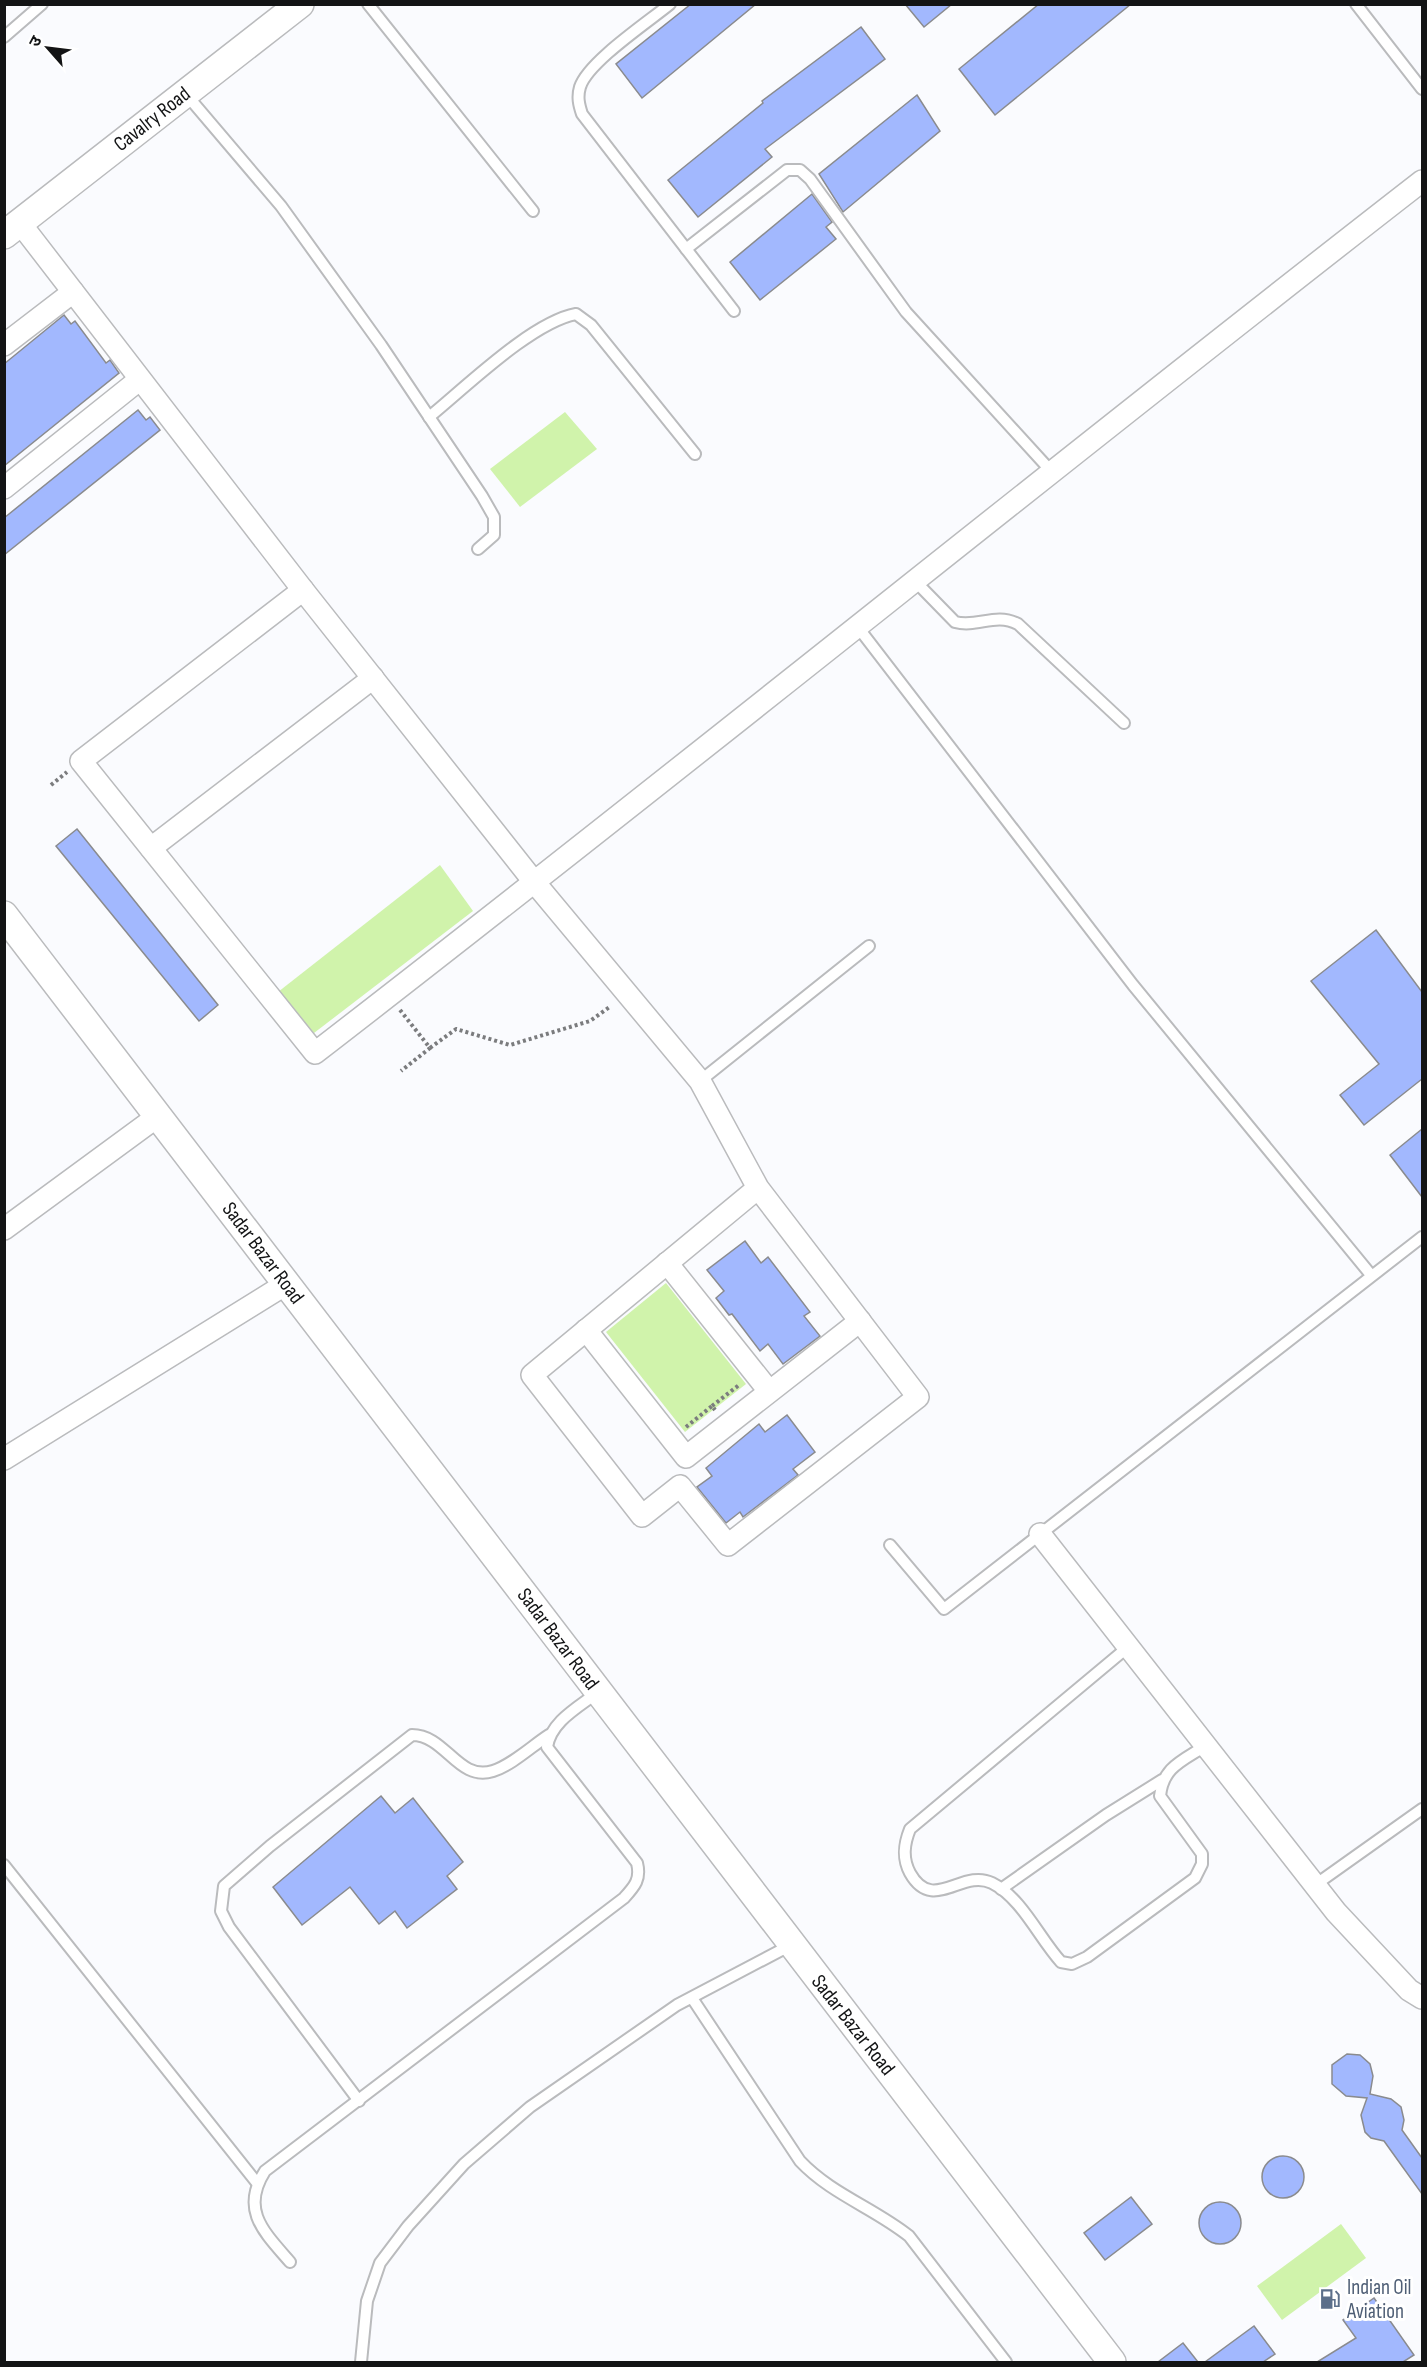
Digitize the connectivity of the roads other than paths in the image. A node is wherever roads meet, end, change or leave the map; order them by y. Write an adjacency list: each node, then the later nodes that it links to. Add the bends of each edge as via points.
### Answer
1 (42, 4): 6 (lane)
2 (300, 4): 8 (street, Cavalry Road)
3 (368, 4): 10 (lane)
4 (670, 4): 12 (lane, via 605,56 580,85 578,100 582,114)
5 (1356, 4): 7 (lane)
6 (4, 37)
7 (1422, 89)
8 (185, 93): 11 (street, Cavalry Road); 17 (lane, via 281,206)
9 (1422, 181): 19 (street)
10 (532, 210)
11 (12, 229): 13 (street)
12 (686, 249): 14 (lane); 19 (lane, via 787,170 800,171 810,179 906,312)
13 (73, 292): 15 (street); 16 (street)
14 (734, 311)
15 (4, 345)
16 (139, 380): 20 (street); 23 (street)
17 (429, 417): 18 (lane, via 534,332 554,319 576,314 591,326); 21 (lane, via 494,517 494,535)
18 (695, 454)
19 (1051, 471): 22 (street)
20 (4, 488)
21 (478, 549)
22 (915, 581): 24 (street); 26 (lane, via 955,622 999,618 1018,624)
23 (303, 590): 25 (street); 27 (street, via 81,761)
24 (857, 626): 28 (street); 37 (lane, via 1133,985)
25 (373, 678): 27 (street); 28 (street)
26 (1124, 723)
27 (151, 848): 28 (street, via 315,1053)
28 (536, 884): 31 (street)
29 (4, 915): 32 (street, Sadar Bazar Road)
30 (869, 946): 31 (lane)
31 (700, 1081): 33 (street)
32 (158, 1116): 34 (street); 38 (street, Sadar Bazar Road)
33 (758, 1188): 36 (street); 39 (street)
34 (4, 1228)
35 (1422, 1237): 37 (lane)
36 (667, 1263): 40 (street); 41 (street)
37 (1371, 1275): 45 (lane)
38 (286, 1284): 43 (street); 48 (street, Sadar Bazar Road)
39 (860, 1321): 41 (street); 44 (street, via 918,1397 728,1545)
40 (586, 1330): 42 (street); 44 (street, via 532,1375 642,1516)
41 (769, 1391): 42 (street)
42 (686, 1457): 44 (street)
43 (4, 1459)
44 (680, 1485)
45 (1040, 1534): 46 (lane, via 944,1610); 47 (street)
46 (890, 1545)
47 (1128, 1647): 50 (street); 55 (lane, via 910,1829 904,1858 922,1887 946,1890 979,1879)
48 (599, 1692): 49 (lane); 56 (street, Sadar Bazar Road)
49 (549, 1735): 59 (lane, via 547,1747 552,1756 637,1863 640,1874 635,1887); 59 (lane, via 496,1770 482,1773 470,1772 435,1740 412,1735 224,1887 221,1911 229,1927)
50 (1205, 1746): 51 (lane, via 1173,1767); 54 (street)
51 (1162, 1780): 55 (lane); 55 (lane, via 1160,1796 1202,1854 1202,1864 1195,1878 1087,1957 1072,1964 1061,1962)
52 (1422, 1809): 54 (lane)
53 (4, 1865): 60 (lane)
54 (1314, 1885): 58 (street, via 1409,1990)
55 (1001, 1889)
56 (792, 1945): 57 (lane); 64 (street, Sadar Bazar Road)
57 (692, 1998): 62 (lane, via 530,2107 464,2164 380,2263 367,2301); 63 (lane, via 800,2161 816,2179 889,2220 909,2236)
58 (1422, 1998)
59 (359, 2101): 60 (lane, via 282,2156)
60 (257, 2183): 61 (lane, via 255,2215)
61 (290, 2262)
62 (361, 2362)
63 (1006, 2362)
64 (1112, 2362)

